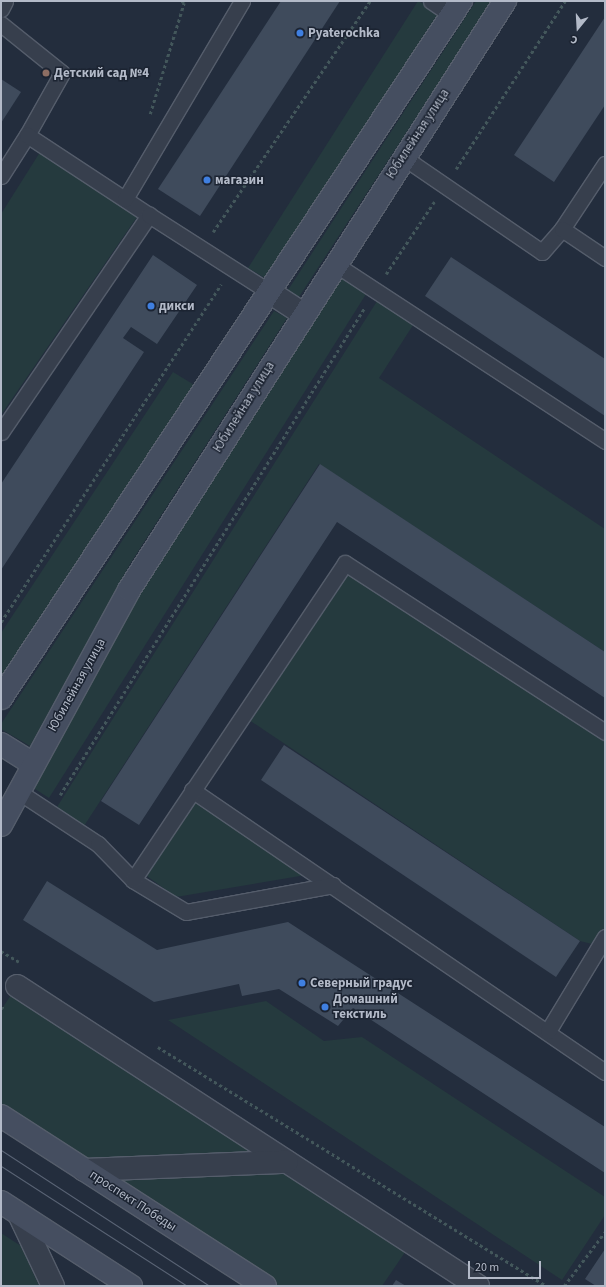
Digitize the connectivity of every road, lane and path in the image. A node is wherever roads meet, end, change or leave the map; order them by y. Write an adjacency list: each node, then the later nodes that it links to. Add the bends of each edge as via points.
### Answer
1 (5, 1): 9 (lane)
2 (181, 1): 11 (path, via 184,3)
3 (242, 1): 17 (lane)
4 (370, 1): 20 (path)
5 (431, 1): 8 (lane)
6 (505, 1): 13 (street, Юбилейная улица)
7 (565, 1): 16 (path)
8 (457, 8): 25 (street)
9 (1, 9)
10 (1, 24): 12 (lane, via 62,73)
11 (148, 123)
12 (27, 135): 15 (lane); 17 (lane)
13 (402, 157): 16 (lane); 22 (street, Юбилейная улица)
14 (605, 164): 19 (lane)
15 (1, 176)
16 (445, 186): 19 (lane, via 542,252); 24 (path)
17 (125, 199): 18 (lane)
18 (149, 215): 20 (lane); 27 (lane)
19 (562, 229): 21 (lane)
20 (202, 248): 23 (lane)
21 (605, 258)
22 (335, 264): 24 (lane); 26 (street, Юбилейная улица)
23 (232, 267): 25 (lane); 29 (path)
24 (376, 291): 28 (lane); 36 (path)
25 (271, 293): 26 (street); 30 (street)
26 (303, 314): 33 (street, Юбилейная улица, via 129,590)
27 (1, 432)
28 (605, 441)
29 (1, 622)
30 (1, 698)
31 (605, 732): 34 (lane, via 345,563)
32 (1, 744): 33 (street)
33 (33, 764): 35 (street, Юбилейная улица)
34 (192, 790): 38 (lane); 39 (lane)
35 (19, 792): 36 (lane); 37 (street, Юбилейная улица)
36 (49, 812): 38 (lane, via 98,844)
37 (1, 825)
38 (133, 880): 39 (lane, via 186,912)
39 (332, 885): 44 (lane)
40 (605, 937): 44 (lane)
41 (1, 951): 42 (path)
42 (21, 963)
43 (17, 986): 48 (street)
44 (548, 1031): 46 (lane)
45 (156, 1046): 56 (path)
46 (605, 1072)
47 (1, 1116): 49 (street, проспект Победы)
48 (287, 1162): 49 (street); 55 (street)
49 (84, 1170): 54 (street, проспект Победы)
50 (10, 1208): 52 (street); 53 (street)
51 (605, 1232): 57 (path)
52 (53, 1286)
53 (131, 1286)
54 (265, 1286)
55 (478, 1286)
56 (546, 1286)
57 (564, 1286)

